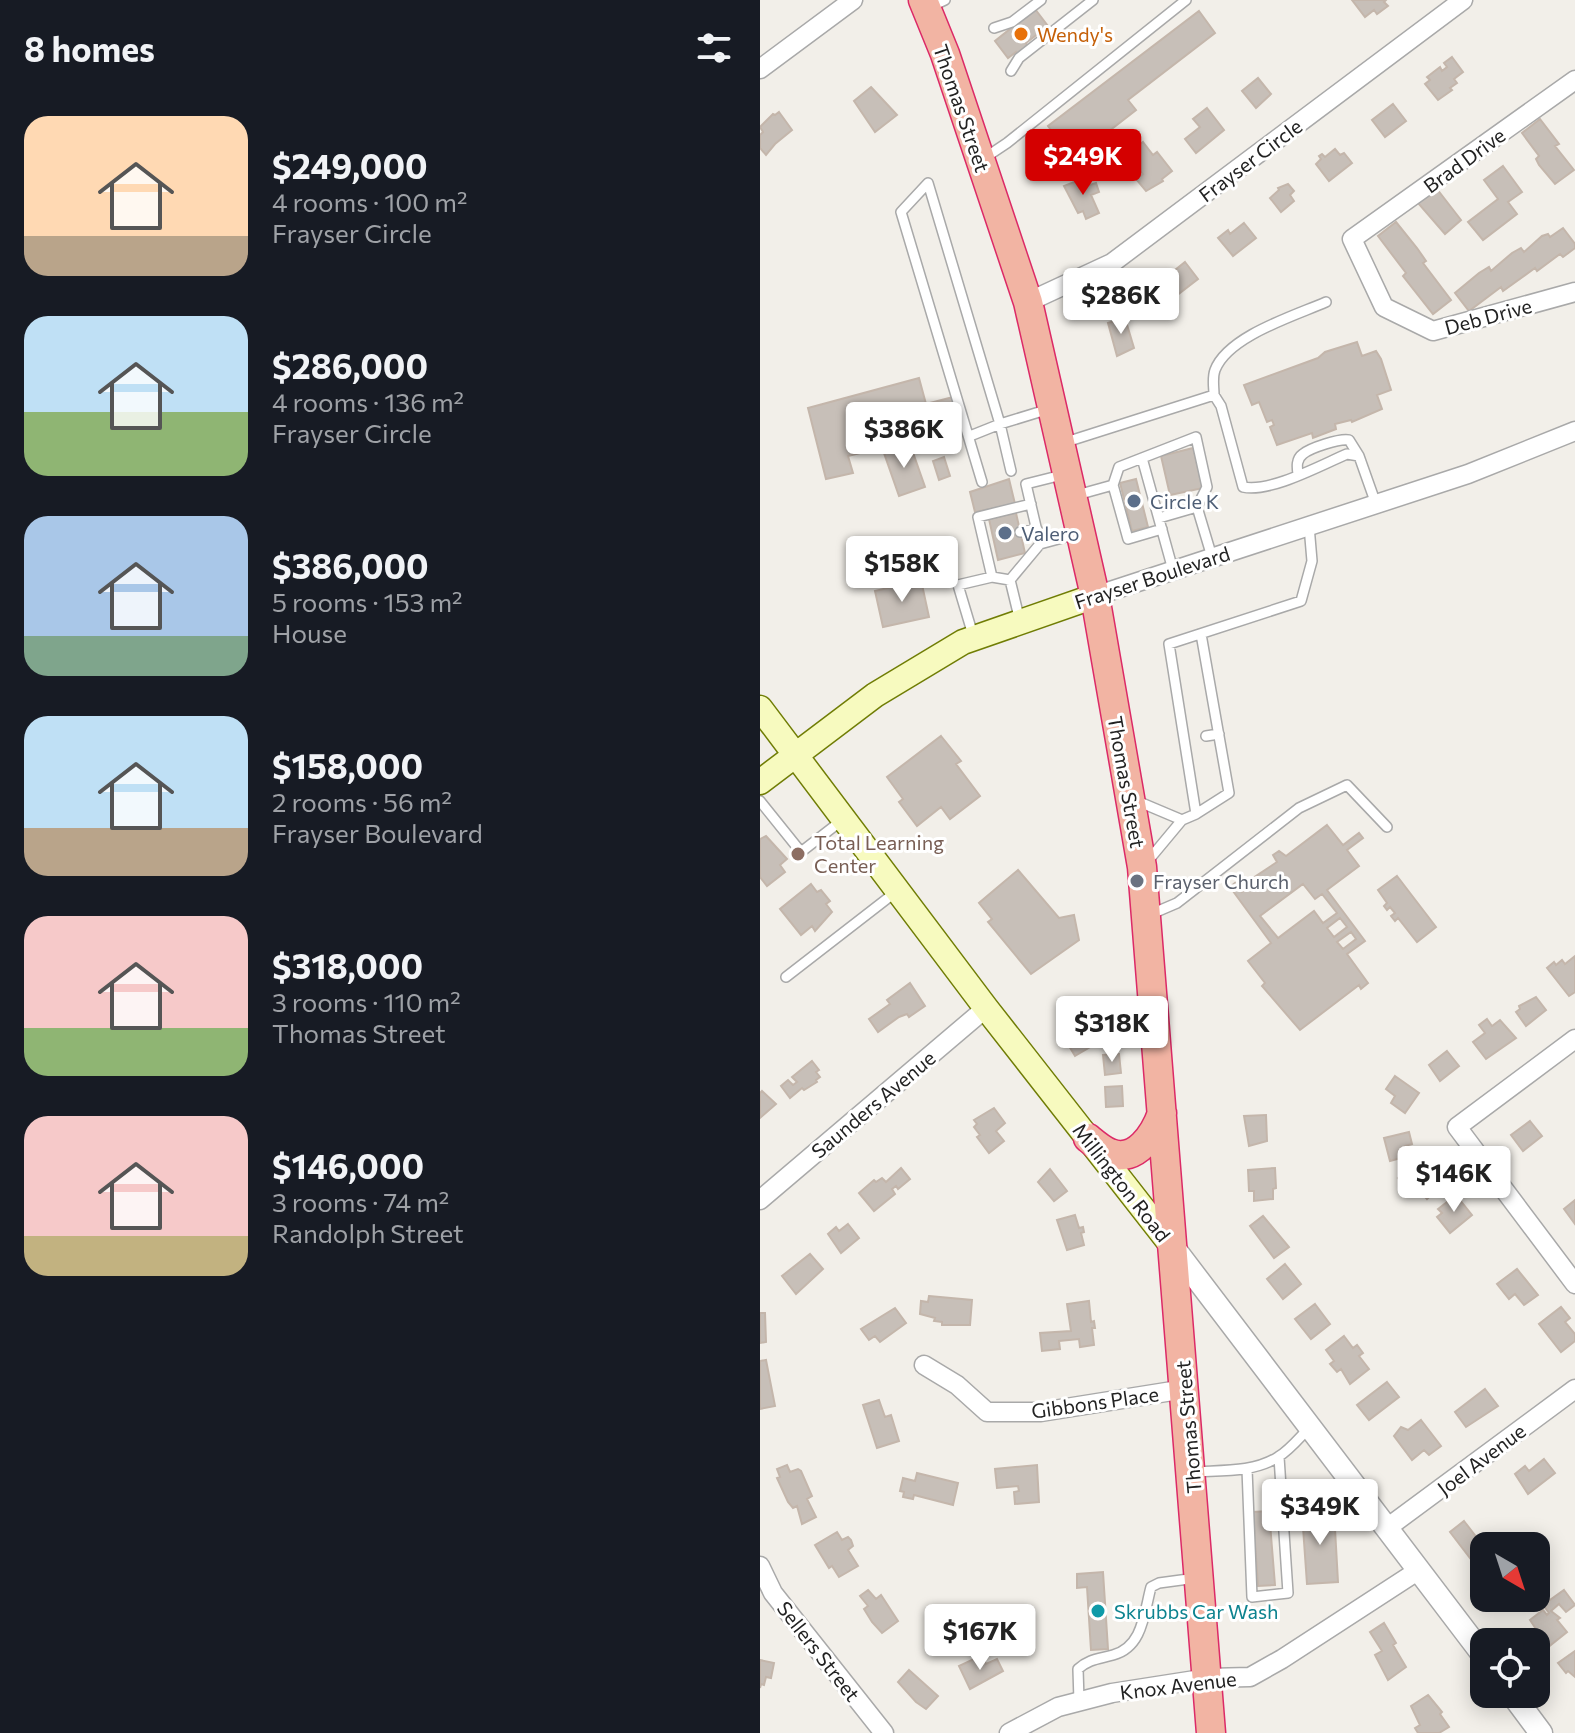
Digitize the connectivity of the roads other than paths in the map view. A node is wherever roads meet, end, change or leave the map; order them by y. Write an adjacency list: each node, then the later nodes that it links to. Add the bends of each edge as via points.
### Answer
1 (1041, 0): 8 (lane, via 1012,22)
2 (1093, 0): 10 (lane, via 1019,58)
3 (1186, 0): 12 (lane)
4 (1463, 0): 7 (street, Frayser Circle)
5 (849, 1): 9 (street)
6 (932, 3): 12 (highway, Thomas Street)
7 (1437, 8): 15 (street, Frayser Circle, via 1112,263)
8 (994, 28)
9 (760, 69)
10 (1011, 71)
11 (1574, 83): 13 (street, Brad Drive)
12 (980, 160): 15 (highway, Thomas Street)
13 (1352, 239): 14 (street, Deb Drive, via 1384,307 1433,331)
14 (1575, 292)
15 (1028, 302): 18 (highway, Thomas Street)
16 (1326, 302): 17 (lane, via 1249,336 1231,350 1213,374)
17 (1214, 395): 22 (lane); 26 (lane, via 1243,487 1255,490)
18 (1052, 408): 19 (lane); 22 (highway, Thomas Street)
19 (1000, 424): 21 (lane); 21 (lane, via 928,183 901,212); 25 (lane)
20 (1575, 431): 33 (street, Frayser Boulevard)
21 (970, 436): 27 (lane)
22 (1060, 444): 28 (highway, Thomas Street)
23 (1359, 456): 26 (lane, via 1347,454); 26 (lane, via 1342,438 1302,455); 33 (lane)
24 (1142, 458): 29 (lane, via 1119,467); 30 (lane); 34 (lane, via 1196,437 1207,487)
25 (1011, 471)
26 (1298, 474)
27 (982, 482)
28 (1070, 485): 29 (lane); 32 (lane, via 1026,484); 40 (highway, Thomas Street)
29 (1113, 485): 36 (lane, via 1128,539)
30 (1151, 489): 31 (lane); 36 (lane)
31 (1140, 492)
32 (1031, 504): 38 (lane); 44 (lane, via 978,517 989,541)
33 (1376, 504): 37 (street, Frayser Boulevard)
34 (1197, 507): 36 (lane); 42 (lane)
35 (1144, 512): 36 (lane)
36 (1159, 519): 43 (lane)
37 (1309, 526): 42 (street, Frayser Boulevard); 48 (lane, via 1312,561 1301,601)
38 (1037, 529): 39 (lane); 41 (lane)
39 (1020, 532)
40 (1081, 533): 41 (lane); 46 (highway, Thomas Street)
41 (1040, 544): 45 (lane)
42 (1212, 557): 43 (street, Frayser Boulevard)
43 (1173, 570): 46 (street, Frayser Boulevard)
44 (992, 577): 45 (lane); 49 (lane, via 958,585)
45 (1010, 580): 47 (lane)
46 (1095, 596): 47 (main road, Frayser Boulevard); 59 (highway, Thomas Street)
47 (1020, 622): 49 (main road, Frayser Boulevard)
48 (1201, 634): 51 (lane, via 1206,695); 61 (lane, via 1169,644 1191,757)
49 (974, 639): 56 (main road, Frayser Boulevard, via 875,695)
50 (760, 708): 56 (main road, Millington Road)
51 (1216, 715): 52 (lane); 53 (lane)
52 (1204, 717)
53 (1219, 734): 54 (lane); 55 (lane)
54 (1206, 736)
55 (1222, 752): 57 (lane); 61 (lane, via 1229,793)
56 (795, 754): 58 (main road, Frayser Boulevard); 62 (main road, Millington Road)
57 (1210, 754)
58 (760, 782)
59 (1130, 798): 63 (lane); 65 (highway, Thomas Street)
60 (760, 801): 62 (lane, via 801,852)
61 (1196, 814): 63 (lane)
62 (843, 818): 66 (main road, Millington Road)
63 (1182, 820): 65 (lane)
64 (1387, 827): 67 (lane, via 1347,785 1299,808 1177,903)
65 (1142, 867): 67 (highway, Thomas Street)
66 (898, 890): 68 (lane); 69 (main road, Millington Road)
67 (1146, 917): 71 (highway, Thomas Street)
68 (786, 977)
69 (986, 1008): 72 (main road, Millington Road); 73 (street, Saunders Avenue)
70 (1575, 1039): 75 (street, via 1457,1127)
71 (1162, 1113): 72 (highway, via 1150,1138 1128,1153 1110,1153); 74 (highway, Thomas Street)
72 (1088, 1138): 74 (main road, Millington Road)
73 (760, 1200)
74 (1173, 1247): 77 (highway, Thomas Street); 79 (street, Millington Road)
75 (1575, 1284)
76 (924, 1365): 77 (street, Gibbons Place, via 987,1412 1041,1412)
77 (1185, 1389): 82 (highway, Thomas Street)
78 (1575, 1389): 83 (street, Joel Avenue)
79 (1310, 1427): 80 (lane); 83 (street, Millington Road)
80 (1279, 1457): 81 (lane); 81 (lane, via 1278,1527 1288,1593 1252,1597 1255,1569)
81 (1247, 1469): 82 (lane)
82 (1192, 1472): 86 (highway, Thomas Street)
83 (1387, 1528): 85 (street, Millington Road)
84 (760, 1566): 87 (street, Sellers Street)
85 (1419, 1570): 88 (street, Millington Road); 89 (street, Knox Avenue, via 1250,1677)
86 (1200, 1578): 89 (highway, Thomas Street); 90 (lane, via 1151,1587 1132,1646 1078,1669)
87 (767, 1596): 92 (street, Sellers Street)
88 (1470, 1637)
89 (1208, 1678): 90 (street, Knox Avenue); 94 (highway, Thomas Street)
90 (1079, 1702): 93 (street, Knox Avenue)
91 (1522, 1708): 95 (street)
92 (884, 1733)
93 (1009, 1733)
94 (1211, 1733)
95 (1541, 1733)

